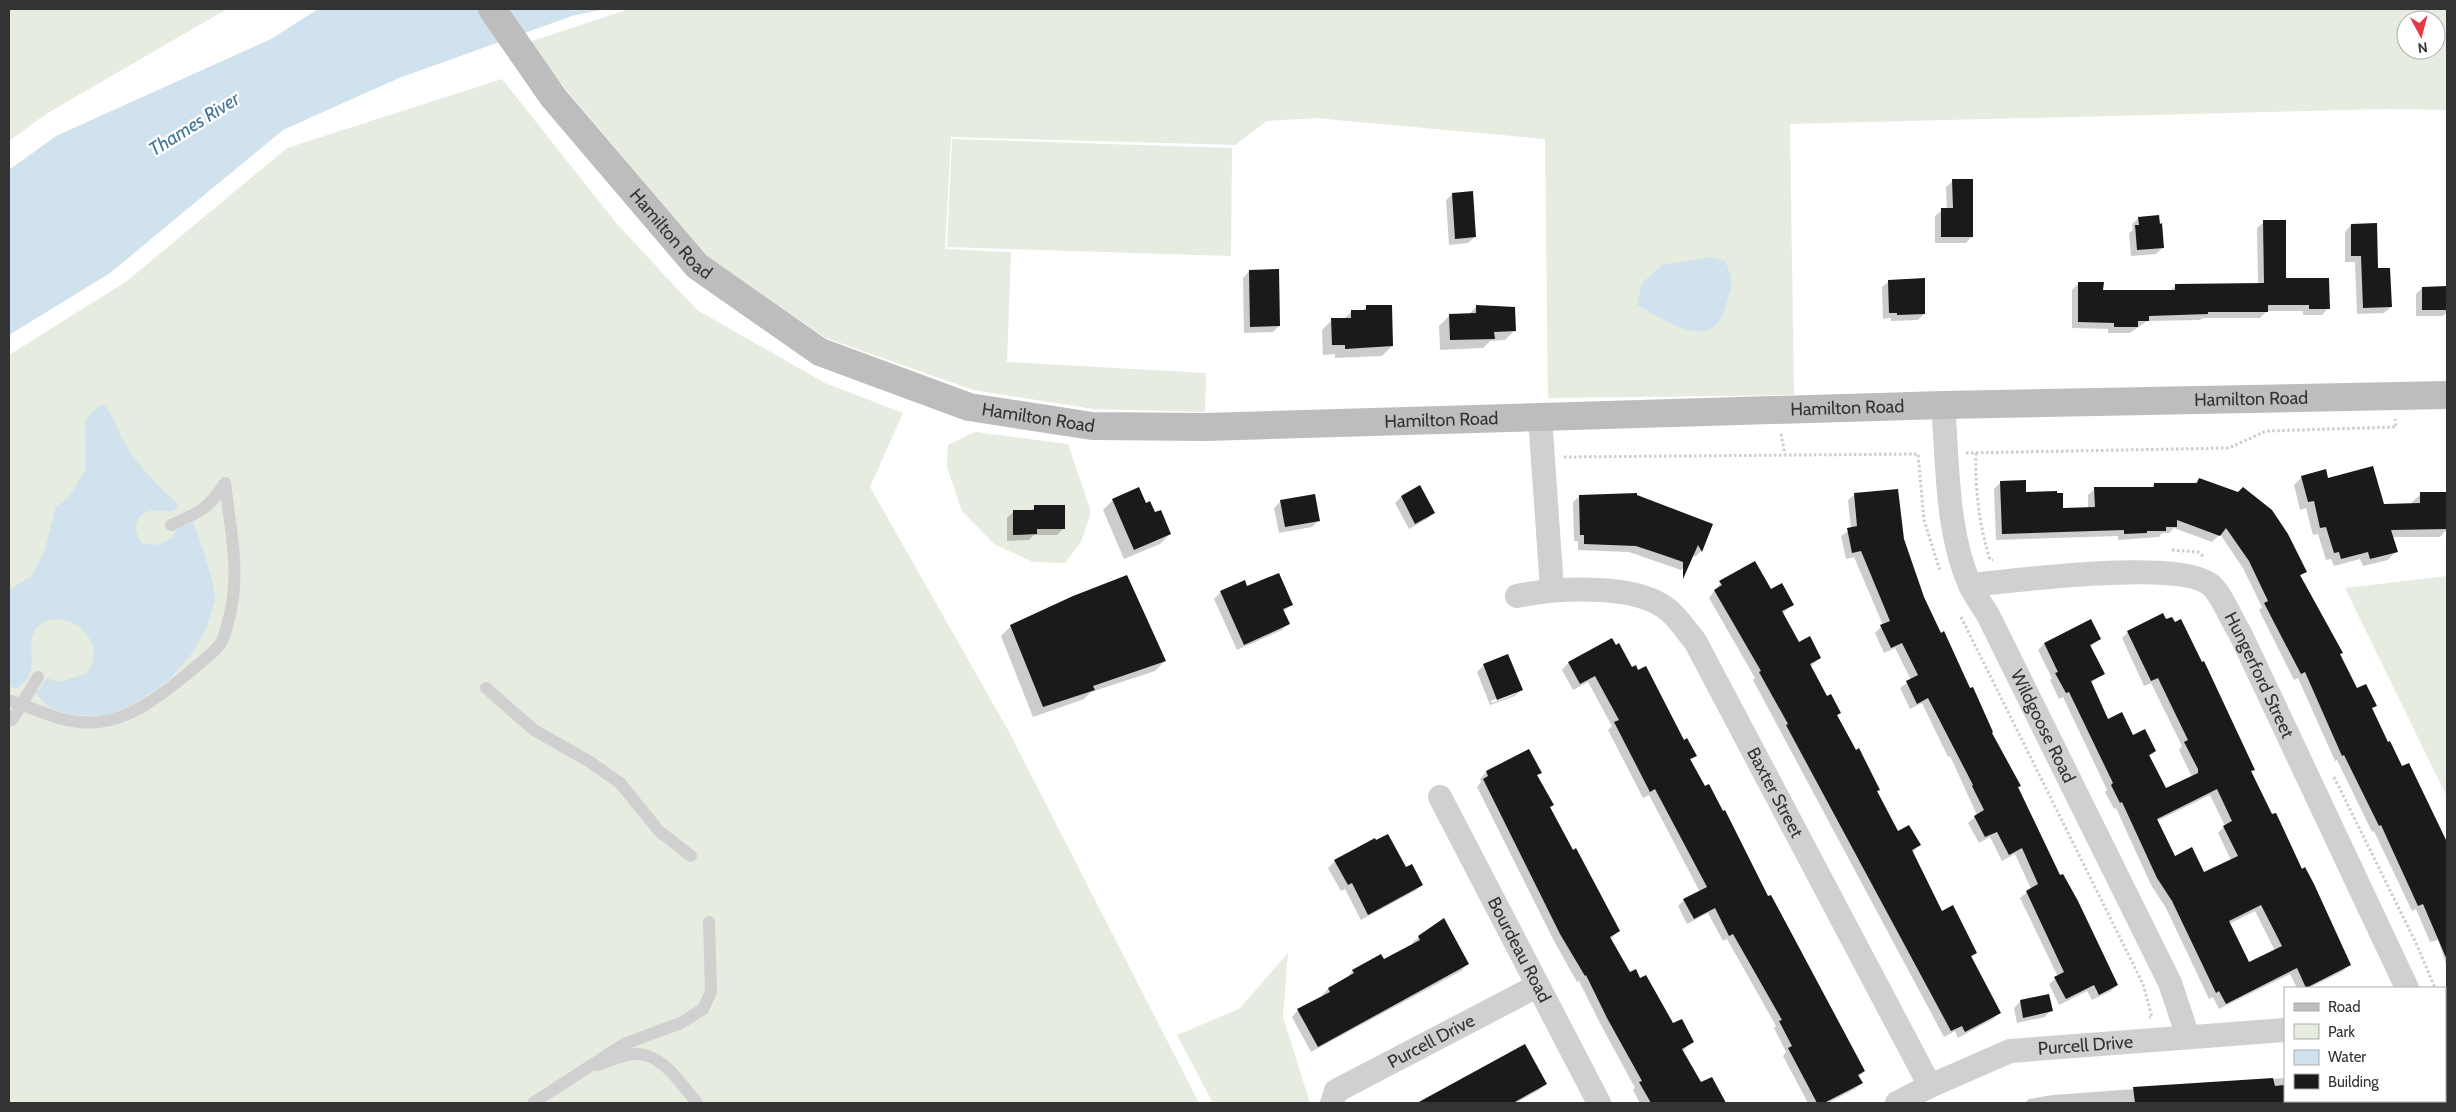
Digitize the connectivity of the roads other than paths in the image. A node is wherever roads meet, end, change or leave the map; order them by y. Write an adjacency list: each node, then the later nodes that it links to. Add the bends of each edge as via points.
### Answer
1 (492, 9): 4 (main road, Hamilton Road, via 553,97 697,266 820,352 969,407 1092,426 1206,427)
2 (2447, 395): 3 (main road, Hamilton Road)
3 (1943, 405): 4 (main road, Hamilton Road); 6 (street, Wildgoose Road, via 1953,515)
4 (1540, 417): 7 (street)
5 (171, 525): 11 (lane, via 199,512 214,500 225,482 234,565 230,616 220,643 174,685 146,705 126,714 81,723)
6 (1970, 585): 17 (street, Hungerford Street, via 2107,572 2153,572 2184,575 2212,586 2240,633); 19 (street, Wildgoose Road, via 1988,615 2170,983)
7 (1552, 589): 8 (street, Baxter Street); 21 (street, Baxter Street, via 1598,590 1639,596 1667,608 1695,641)
8 (1517, 596)
9 (38, 677): 11 (lane)
10 (486, 688): 14 (lane, via 534,730 620,782 659,831)
11 (16, 702): 12 (lane)
12 (12, 720)
13 (1440, 797): 16 (street, Bourdeau Road)
14 (691, 856)
15 (709, 922): 20 (lane, via 711,992 703,1009 681,1023 624,1044)
16 (1537, 986): 24 (street, Purcell Drive, via 1336,1091); 25 (street, Bourdeau Road)
17 (2407, 987)
18 (2284, 1030): 19 (street, Purcell Drive)
19 (2188, 1037): 21 (street, Purcell Drive, via 2010,1051)
20 (582, 1070): 22 (lane); 23 (lane, via 634,1054 649,1055 662,1063)
21 (1930, 1086): 26 (street, Purcell Drive)
22 (532, 1103)
23 (697, 1103)
24 (1332, 1103)
25 (1599, 1103)
26 (1897, 1103)

